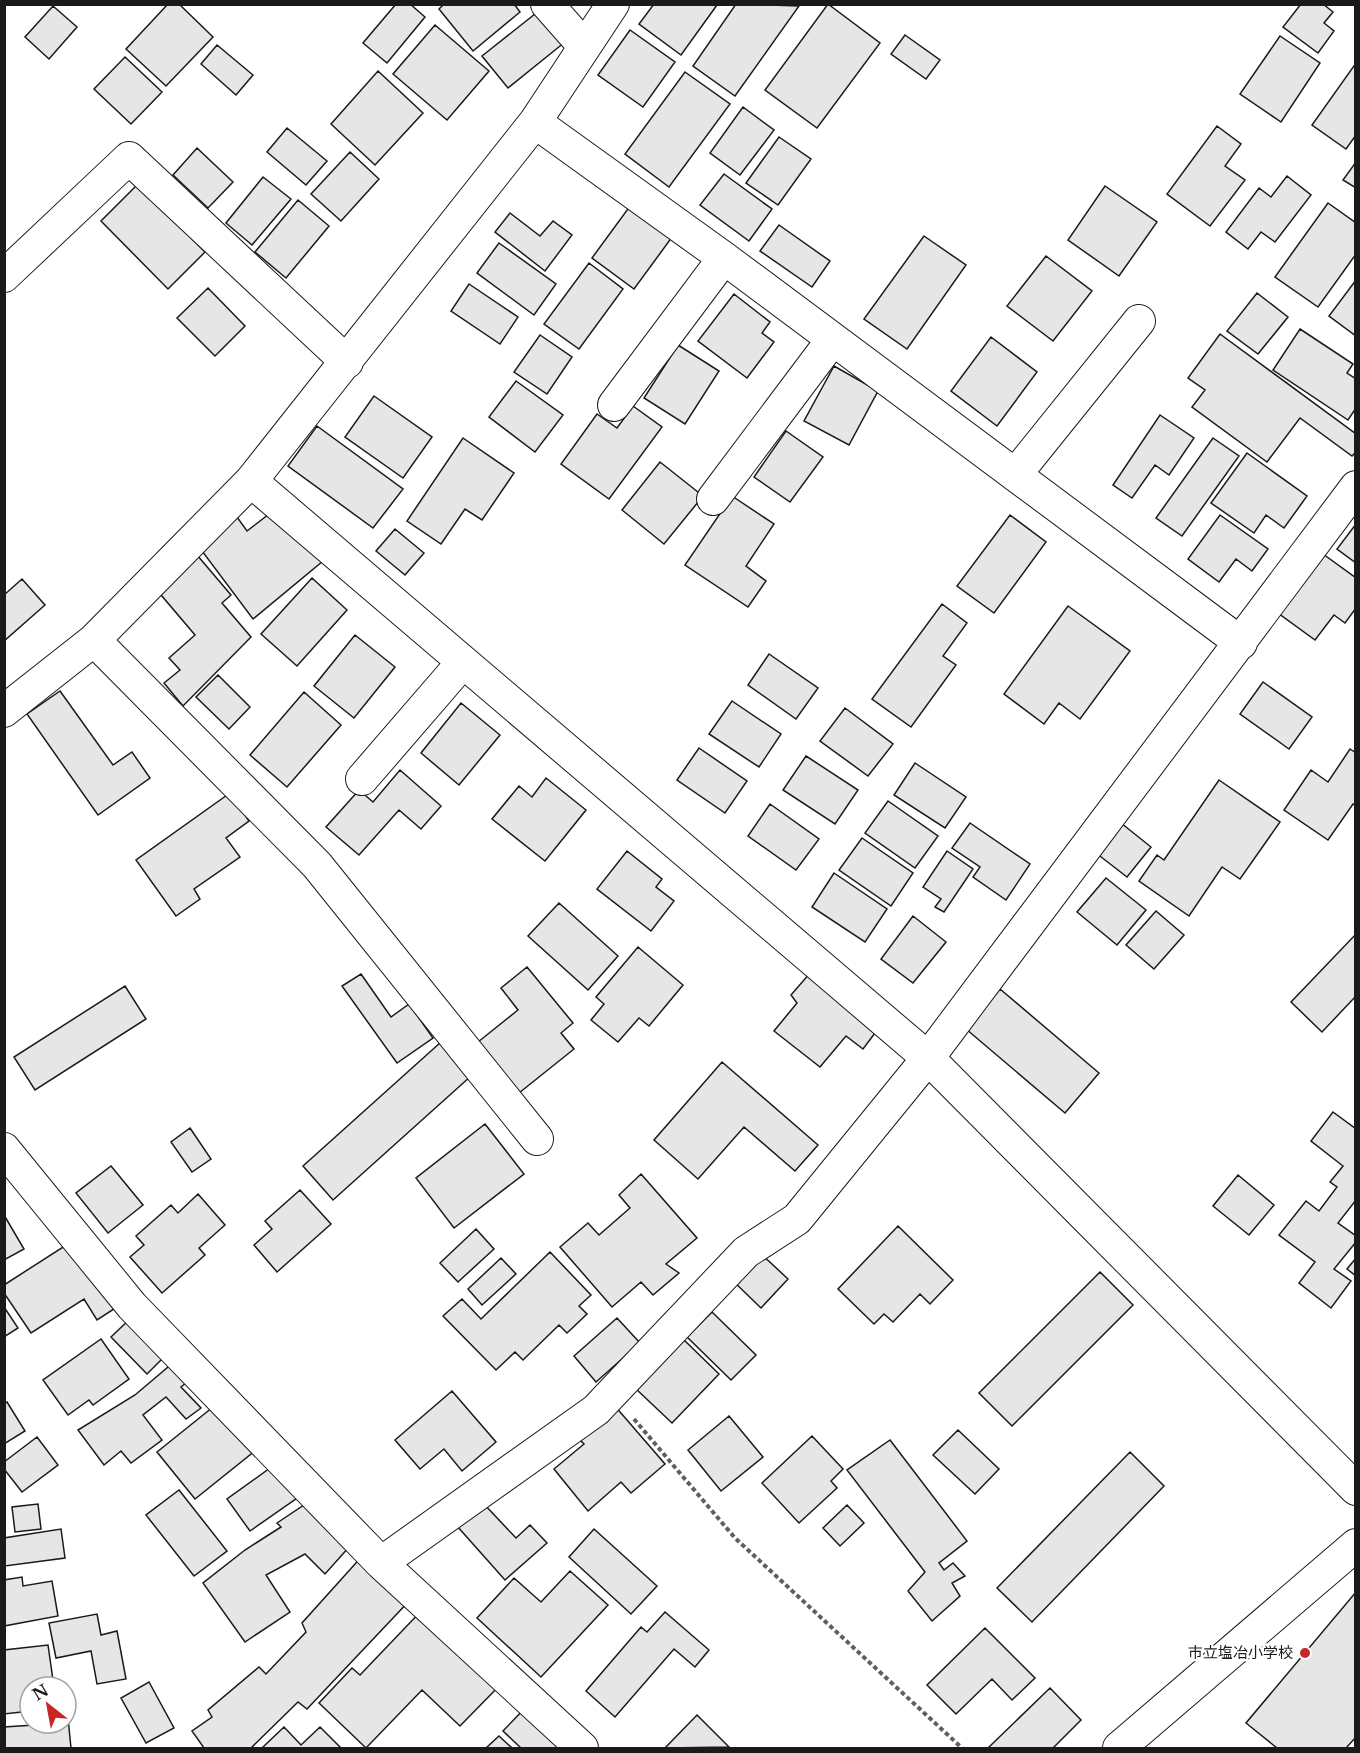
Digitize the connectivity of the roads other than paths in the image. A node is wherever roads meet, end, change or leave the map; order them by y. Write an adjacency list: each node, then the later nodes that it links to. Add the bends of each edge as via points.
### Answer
1 (547, 4): 3 (street)
2 (613, 4): 3 (street)
3 (584, 46): 4 (street)
4 (535, 122): 5 (street); 9 (street)
5 (724, 258): 8 (street); 10 (street)
6 (4, 276): 9 (street, via 129,158)
7 (1139, 321): 11 (street)
8 (833, 339): 11 (street); 14 (street)
9 (347, 362): 12 (street)
10 (614, 405)
11 (1015, 475): 16 (street)
12 (251, 481): 15 (street); 17 (street)
13 (1356, 487): 16 (street)
14 (713, 499)
15 (94, 640): 18 (street); 21 (street, via 317,865)
16 (1241, 643): 20 (street)
17 (463, 662): 19 (street); 20 (street)
18 (4, 711)
19 (362, 779)
20 (928, 1058): 23 (street); 25 (street, via 797,1219 746,1252 596,1410)
21 (537, 1139)
22 (4, 1149): 25 (street, via 132,1306)
23 (1356, 1489)
24 (1356, 1545): 27 (street)
25 (381, 1563): 26 (street)
26 (582, 1749)
27 (1119, 1749)

